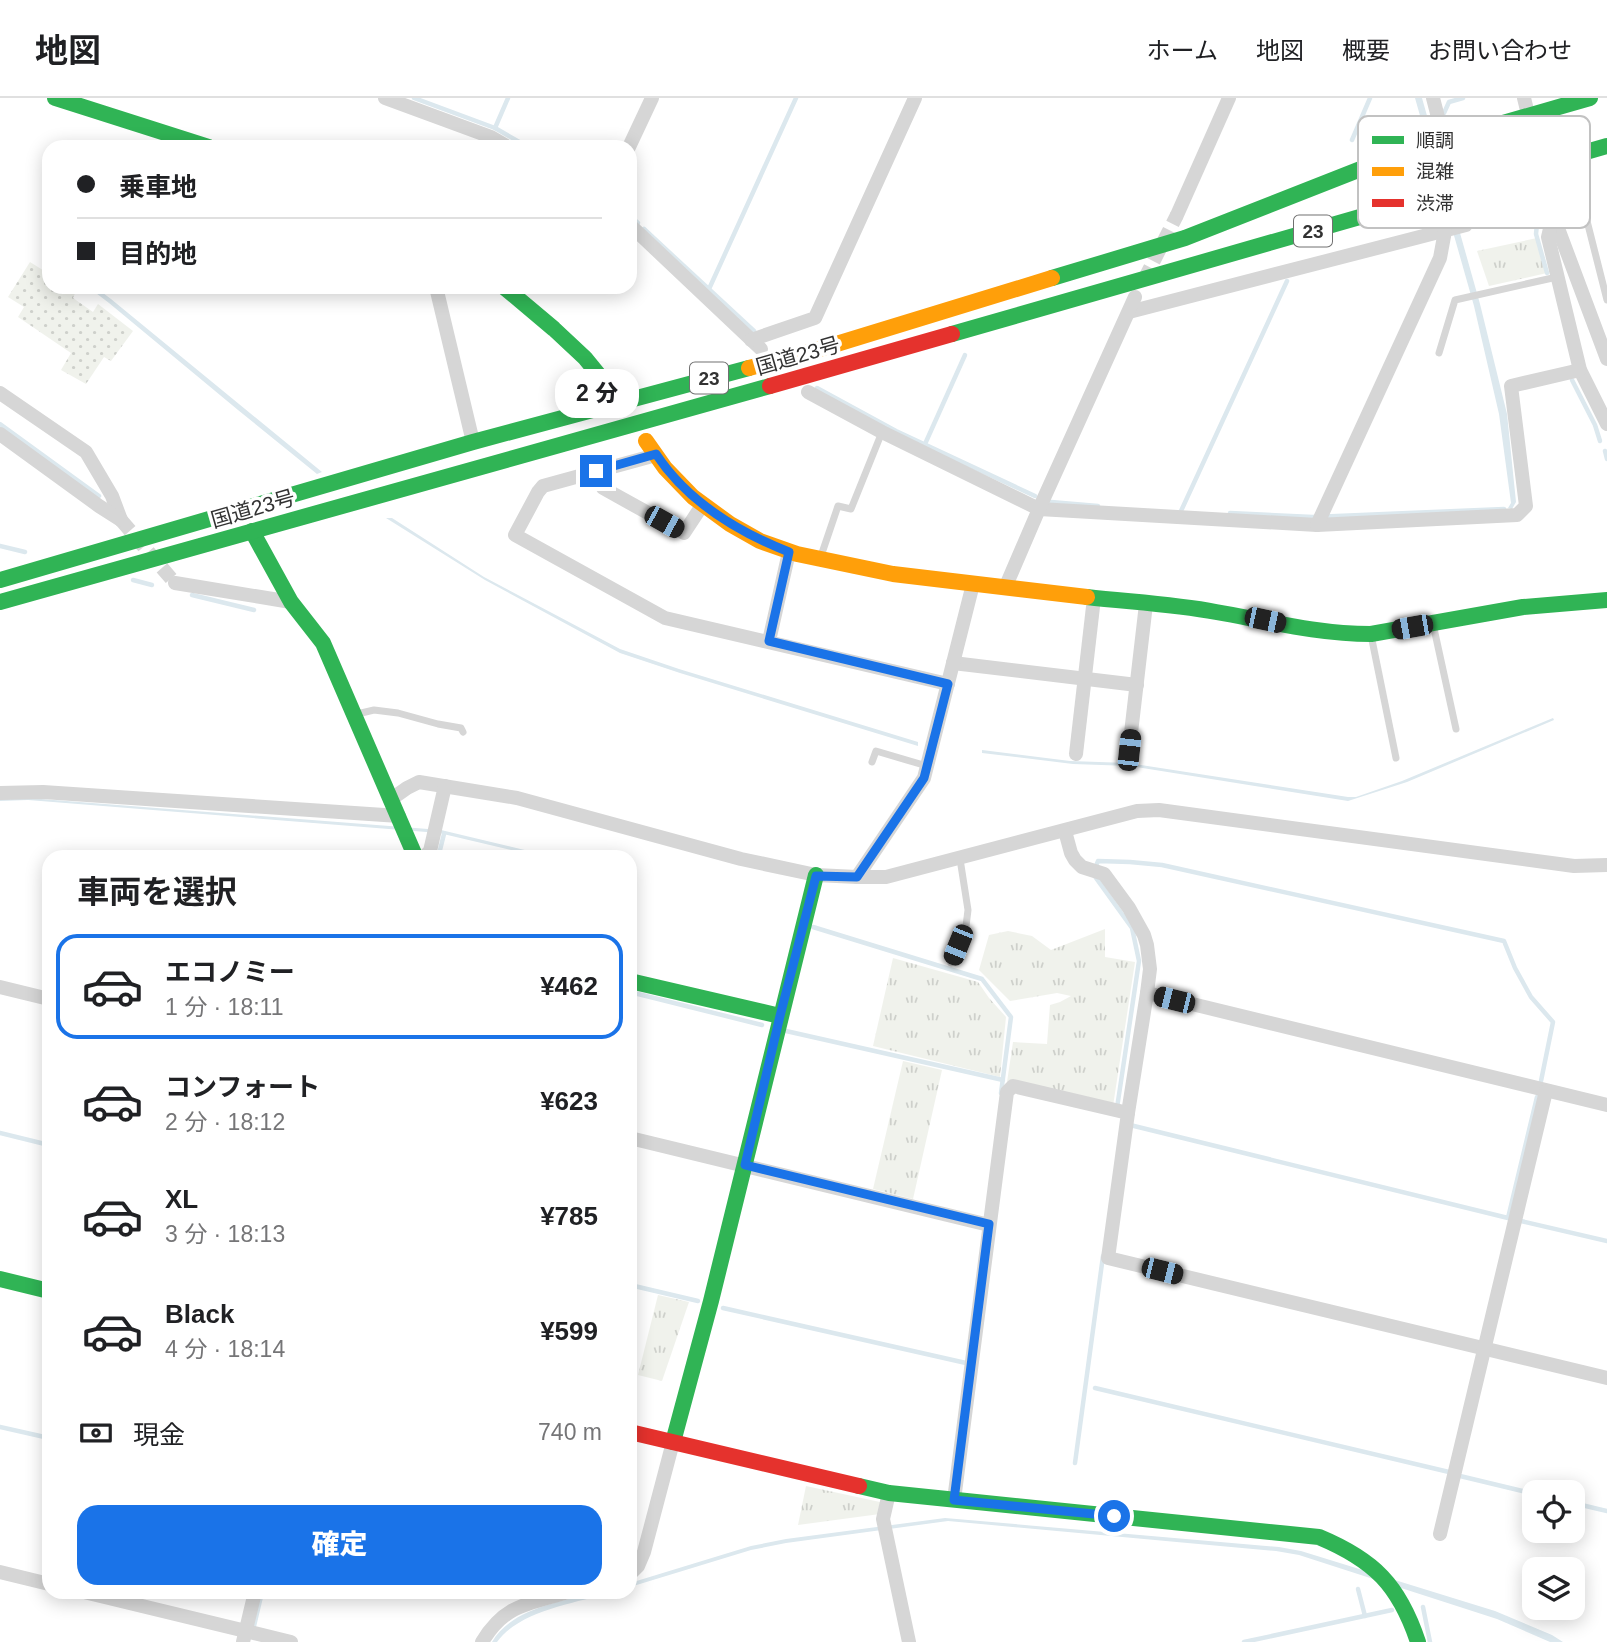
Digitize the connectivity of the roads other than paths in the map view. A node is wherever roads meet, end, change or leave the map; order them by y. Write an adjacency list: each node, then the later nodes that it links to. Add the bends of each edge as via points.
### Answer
1 (55, 98): 9 (main road)
2 (385, 98): 14 (street)
3 (652, 98): 15 (street)
4 (915, 98): 26 (street, via 815,318 756,344)
5 (1229, 98): 19 (street)
6 (1433, 98): 10 (street)
7 (1524, 98): 12 (street)
8 (1590, 98): 11 (main road, 国道23号 / 23, bridge)
9 (79, 102): 13 (main road)
10 (1438, 116)
11 (1527, 116)
12 (1528, 116)
13 (188, 140)
14 (496, 140)
15 (632, 140)
16 (1607, 146): 17 (main road, 国道23号 / 23, bridge)
17 (1590, 151)
18 (1358, 170): 42 (main road, 国道23号 / 23, bridge, via 1185,239 830,346)
19 (1177, 215)
20 (1358, 218): 48 (main road, 国道23号 / 23, bridge)
21 (1456, 228): 25 (street)
22 (1550, 228): 27 (street)
23 (1558, 228): 34 (street)
24 (1589, 228): 31 (lane)
25 (1452, 229): 32 (street); 47 (street)
26 (637, 232)
27 (1558, 277): 33 (lane, via 1455,300); 35 (street)
28 (438, 294): 42 (street)
29 (512, 294): 36 (main road, via 585,358)
30 (1135, 297): 32 (street)
31 (1607, 300)
32 (1129, 312): 46 (street)
33 (1439, 354)
34 (1607, 359)
35 (1580, 370): 39 (street); 47 (street, via 1511,386 1526,506 1517,515)
36 (607, 385)
37 (808, 392): 40 (street)
38 (0, 393): 41 (street, via 86,452 121,520)
39 (1607, 424)
40 (882, 432): 46 (street); 50 (lane, via 851,509 838,506)
41 (0, 434)
42 (473, 442): 51 (main road, 国道23号 / 23)
43 (651, 448): 44 (street); 45 (main road)
44 (596, 471): 45 (street, via 603,488 684,533); 62 (street, via 543,486 515,535 665,618)
45 (703, 504): 49 (main road, via 760,541)
46 (1039, 509): 47 (street); 54 (street)
47 (1320, 519)
48 (252, 531): 57 (main road, 国道23号 / 23); 58 (main road)
49 (789, 552): 50 (main road); 62 (street)
50 (820, 559): 53 (main road)
51 (0, 580)
52 (175, 583): 58 (street)
53 (974, 584): 54 (main road); 63 (street)
54 (1005, 588): 55 (main road)
55 (1094, 598): 59 (main road); 64 (street)
56 (1607, 600): 60 (main road, via 1524,607)
57 (0, 602)
58 (291, 602): 67 (main road, via 323,643)
59 (1146, 604): 61 (main road, via 1213,611 1317,631); 66 (street)
60 (1433, 623): 61 (main road); 68 (lane)
61 (1371, 634): 72 (lane)
62 (769, 641): 65 (street)
63 (953, 663): 64 (street); 65 (street)
64 (1085, 679): 66 (street); 71 (street)
65 (948, 684): 74 (street)
66 (1137, 685): 70 (street)
67 (353, 715): 69 (lane, via 374,710 398,713); 77 (main road)
68 (1455, 729)
69 (463, 732)
70 (1129, 750)
71 (1076, 754)
72 (1396, 758)
73 (872, 762): 74 (lane, via 876,751)
74 (927, 765): 85 (street, via 924,778)
75 (445, 786): 77 (street, via 419,782); 81 (street); 84 (street, via 517,798)
76 (0, 793): 78 (street, via 43,792)
77 (390, 800): 78 (main road)
78 (402, 824): 80 (main road)
79 (1065, 831): 82 (street); 83 (street, via 1137,811 1159,810 1574,866); 89 (street, via 1075,860 1104,874 1144,935 1150,969)
80 (413, 850)
81 (430, 850)
82 (960, 859): 85 (street, via 886,877); 86 (lane, via 968,910)
83 (1607, 865)
84 (816, 876): 85 (street); 91 (main road)
85 (857, 877)
86 (951, 963)
87 (637, 983): 91 (main road)
88 (0, 987): 90 (street)
89 (1147, 993): 92 (street); 94 (street)
90 (42, 997)
91 (780, 1016): 96 (main road)
92 (1546, 1091): 93 (street); 100 (street)
93 (1607, 1105)
94 (1128, 1113): 97 (street, via 1013,1086 1007,1092); 100 (street, via 1108,1258)
95 (637, 1140): 96 (street)
96 (745, 1165): 97 (street); 103 (main road)
97 (989, 1224): 105 (street)
98 (0, 1279): 99 (main road)
99 (42, 1289)
100 (1484, 1349): 101 (street); 106 (street)
101 (1607, 1378)
102 (637, 1434): 103 (main road)
103 (673, 1443): 104 (main road); 107 (street)
104 (889, 1493): 105 (main road); 116 (street, via 883,1519)
105 (954, 1500): 117 (main road, via 1319,1537 1357,1554 1378,1571 1404,1604)
106 (1440, 1534)
107 (637, 1567)
108 (0, 1572): 109 (street)
109 (42, 1582)
110 (109, 1599): 113 (street)
111 (253, 1599): 113 (street)
112 (545, 1599): 115 (street, via 500,1617)
113 (244, 1637): 114 (street)
114 (291, 1642)
115 (482, 1642)
116 (909, 1642)
117 (1418, 1642)

